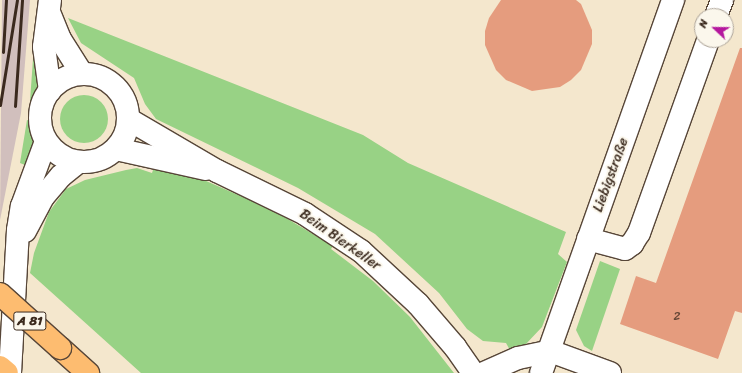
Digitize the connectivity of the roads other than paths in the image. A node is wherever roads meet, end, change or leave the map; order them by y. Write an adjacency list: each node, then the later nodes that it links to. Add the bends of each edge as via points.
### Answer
1 (673, 0): 11 (street, Liebigstraße)
2 (49, 6): 4 (street, via 63,44); 5 (street, via 44,47)
3 (705, 48): 11 (street, via 636,239 625,249)
4 (82, 74): 5 (street, via 59,82); 6 (street, via 102,79 119,92 126,104)
5 (50, 91): 7 (street, via 44,100 40,121)
6 (128, 119): 8 (street, via 127,130); 10 (street, Beim Bierkeller)
7 (46, 141): 9 (street, via 54,151); 12 (street, via 22,206)
8 (116, 149): 9 (street, via 98,160); 10 (street, Beim Bierkeller)
9 (78, 162): 12 (street, via 61,176 44,196)
10 (218, 171): 18 (street, Beim Bierkeller, via 305,214 361,251 435,322)
11 (588, 239): 14 (street, Liebigstraße)
12 (17, 244): 16 (street)
13 (0, 294): 17 (highway, A 81, bridge)
14 (550, 351): 19 (street, via 518,358); 20 (street, Liebigstraße); 21 (street)
15 (0, 366): 16 (highway)
16 (9, 373)
17 (88, 373)
18 (473, 373)
19 (484, 373)
20 (541, 373)
21 (610, 373)

